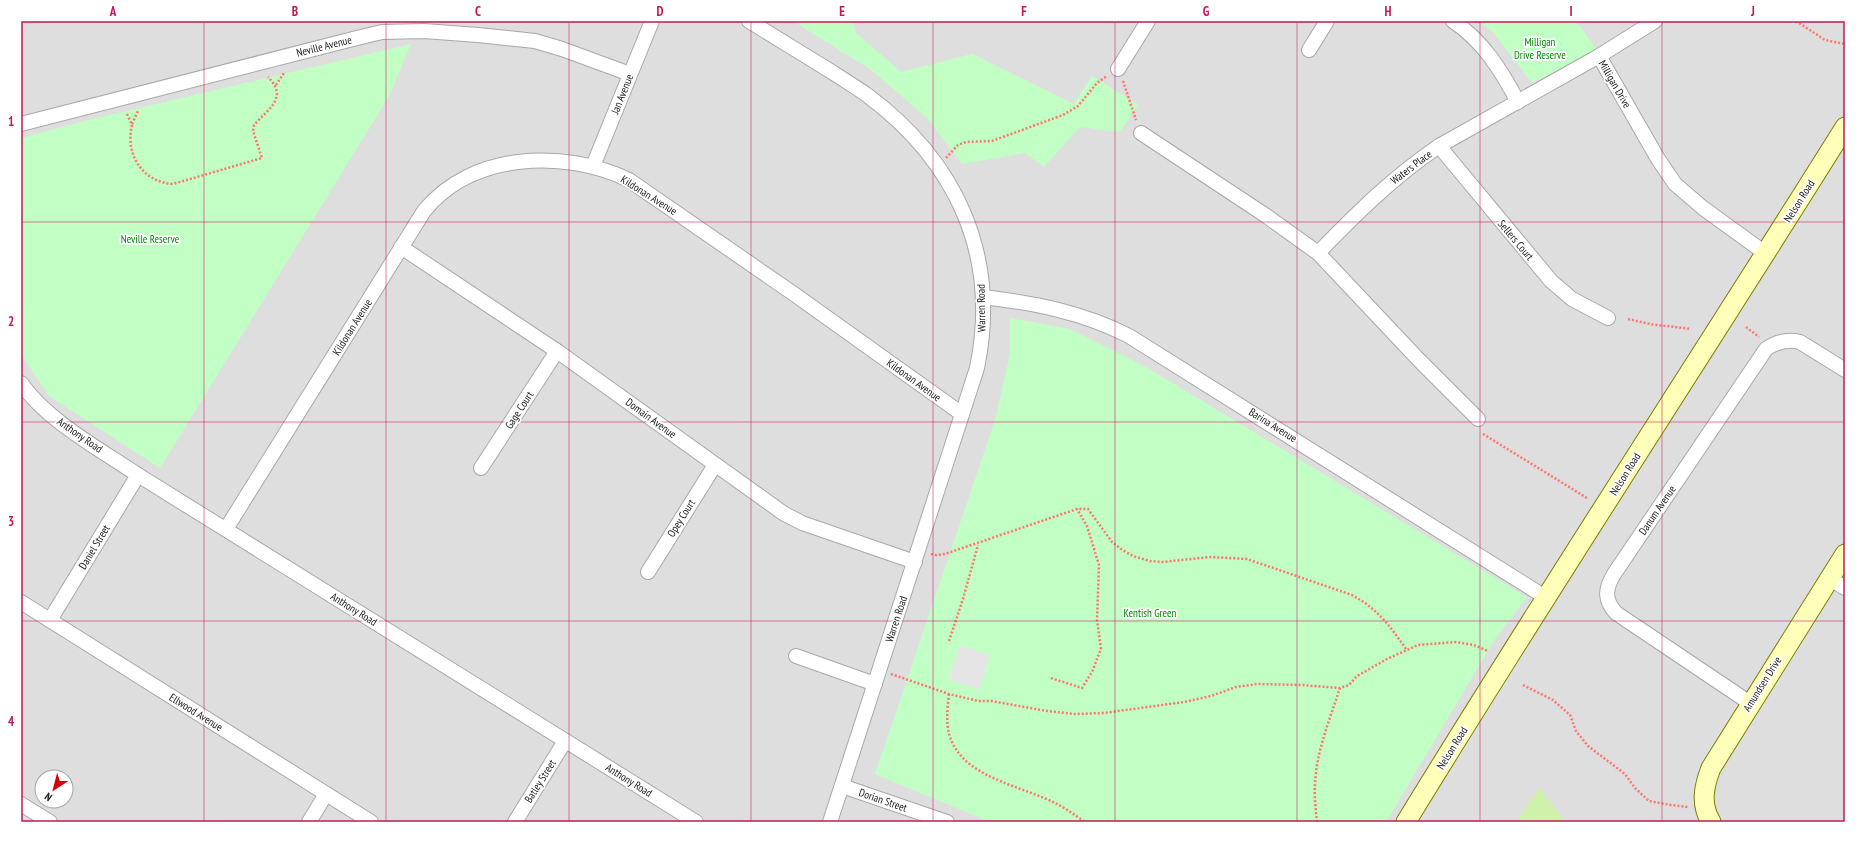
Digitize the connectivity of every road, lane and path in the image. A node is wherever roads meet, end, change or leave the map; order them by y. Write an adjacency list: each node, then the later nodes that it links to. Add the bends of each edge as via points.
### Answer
1 (652, 21): 13 (street, Jan Avenue)
2 (749, 21): 24 (street, Warren Road, via 867,95 903,125)
3 (1327, 21): 9 (street)
4 (1453, 21): 16 (street, via 1486,51 1502,72)
5 (1655, 21): 10 (street)
6 (1796, 21): 8 (path, via 1825,40)
7 (1143, 23): 11 (street)
8 (1845, 44)
9 (1309, 50)
10 (1599, 56): 16 (street, Milligan Drive); 28 (street, Milligan Drive, via 1674,184)
11 (1118, 69): 21 (path); 24 (path, via 1097,83 1078,106 1063,115 992,141 966,142 958,145)
12 (284, 73): 15 (path)
13 (630, 74): 19 (street, Neville Avenue, via 535,42 444,32 391,32 357,38); 25 (street, Jan Avenue)
14 (268, 77): 15 (path)
15 (276, 85): 20 (path, via 274,104 254,125 262,158 172,184 162,184 150,178 134,160 130,147)
16 (1518, 102): 23 (street, Waters Place)
17 (138, 111): 20 (path)
18 (126, 114): 20 (path)
19 (21, 124)
20 (132, 125)
21 (1141, 133): 27 (street)
22 (1843, 133): 28 (main road, Nelson Road)
23 (1439, 146): 27 (street, Waters Place, via 1386,185); 30 (street, Sellers Court, via 1551,281 1572,299)
24 (938, 165): 29 (street, Warren Road, via 970,226 977,252)
25 (593, 166): 26 (street, Kildonan Avenue, via 565,161 536,161 488,168 472,174 454,183 432,202); 36 (street, Kildonan Avenue, via 629,180 656,198)
26 (401, 246): 33 (street, Domain Avenue); 44 (street, Kildonan Avenue)
27 (1318, 253): 37 (street)
28 (1765, 253): 50 (main road, Nelson Road)
29 (983, 297): 36 (street, Warren Road, via 981,352); 50 (street, Barina Avenue, via 1071,312 1098,321 1129,336)
30 (1608, 318)
31 (1628, 319): 32 (path)
32 (1691, 329)
33 (557, 351): 39 (street, Domain Avenue); 40 (street, Gage Court)
34 (1845, 370): 63 (street, Danum Avenue, via 1795,340 1778,343 1766,349 1607,587 1607,600 1616,613)
35 (21, 383): 41 (street, Anthony Road, via 62,423)
36 (962, 414): 47 (street, Warren Road)
37 (1478, 419)
38 (1484, 434): 42 (path)
39 (715, 465): 47 (street, Domain Avenue, via 792,518); 48 (street, Opey Court)
40 (481, 468)
41 (138, 475): 44 (street, Anthony Road); 52 (street, Daniel Street)
42 (1587, 498)
43 (1077, 509): 45 (path); 54 (path, via 1088,509 1112,542 1133,556 1162,562 1210,557 1247,559 1352,595 1366,603 1386,621); 58 (path, via 1087,526 1099,565 1097,620 1101,649 1082,688)
44 (226, 529): 64 (street, Anthony Road)
45 (978, 544): 47 (path, via 936,556); 53 (path)
46 (1845, 554): 49 (main road, Amundsen Drive)
47 (917, 556): 57 (street, Warren Road)
48 (648, 572)
49 (1837, 583): 63 (main road, Amundsen Drive)
50 (1545, 597): 78 (main road, Nelson Road)
51 (21, 602): 52 (street, Ellwood Avenue)
52 (50, 620): 66 (street, Ellwood Avenue)
53 (949, 641)
54 (1406, 649): 55 (path, via 1418,645 1456,642); 61 (path)
55 (1488, 651)
56 (796, 656): 59 (street)
57 (880, 670): 59 (street, Warren Road); 62 (path)
58 (1051, 678)
59 (875, 684): 65 (street, Warren Road)
60 (1523, 685): 68 (path, via 1553,700 1570,716 1576,731 1588,746 1625,774 1649,801)
61 (1340, 688): 62 (path, via 1257,684 1152,708 1082,714 1019,708); 77 (path, via 1319,760 1315,784)
62 (949, 694): 76 (path, via 949,732 954,745 971,765 985,774 1057,804)
63 (1750, 703): 68 (main road, Amundsen Drive, via 1711,768 1704,789)
64 (565, 741): 72 (street, Batley Street); 73 (street, Anthony Road)
65 (842, 786): 74 (street, Warren Road); 75 (street, Dorian Street)
66 (326, 794): 70 (street); 71 (street, Ellwood Avenue)
67 (21, 804): 69 (street)
68 (1708, 815)
69 (50, 822)
70 (309, 822)
71 (371, 822)
72 (515, 822)
73 (696, 822)
74 (830, 822)
75 (947, 822)
76 (1085, 822)
77 (1317, 822)
78 (1406, 822)

